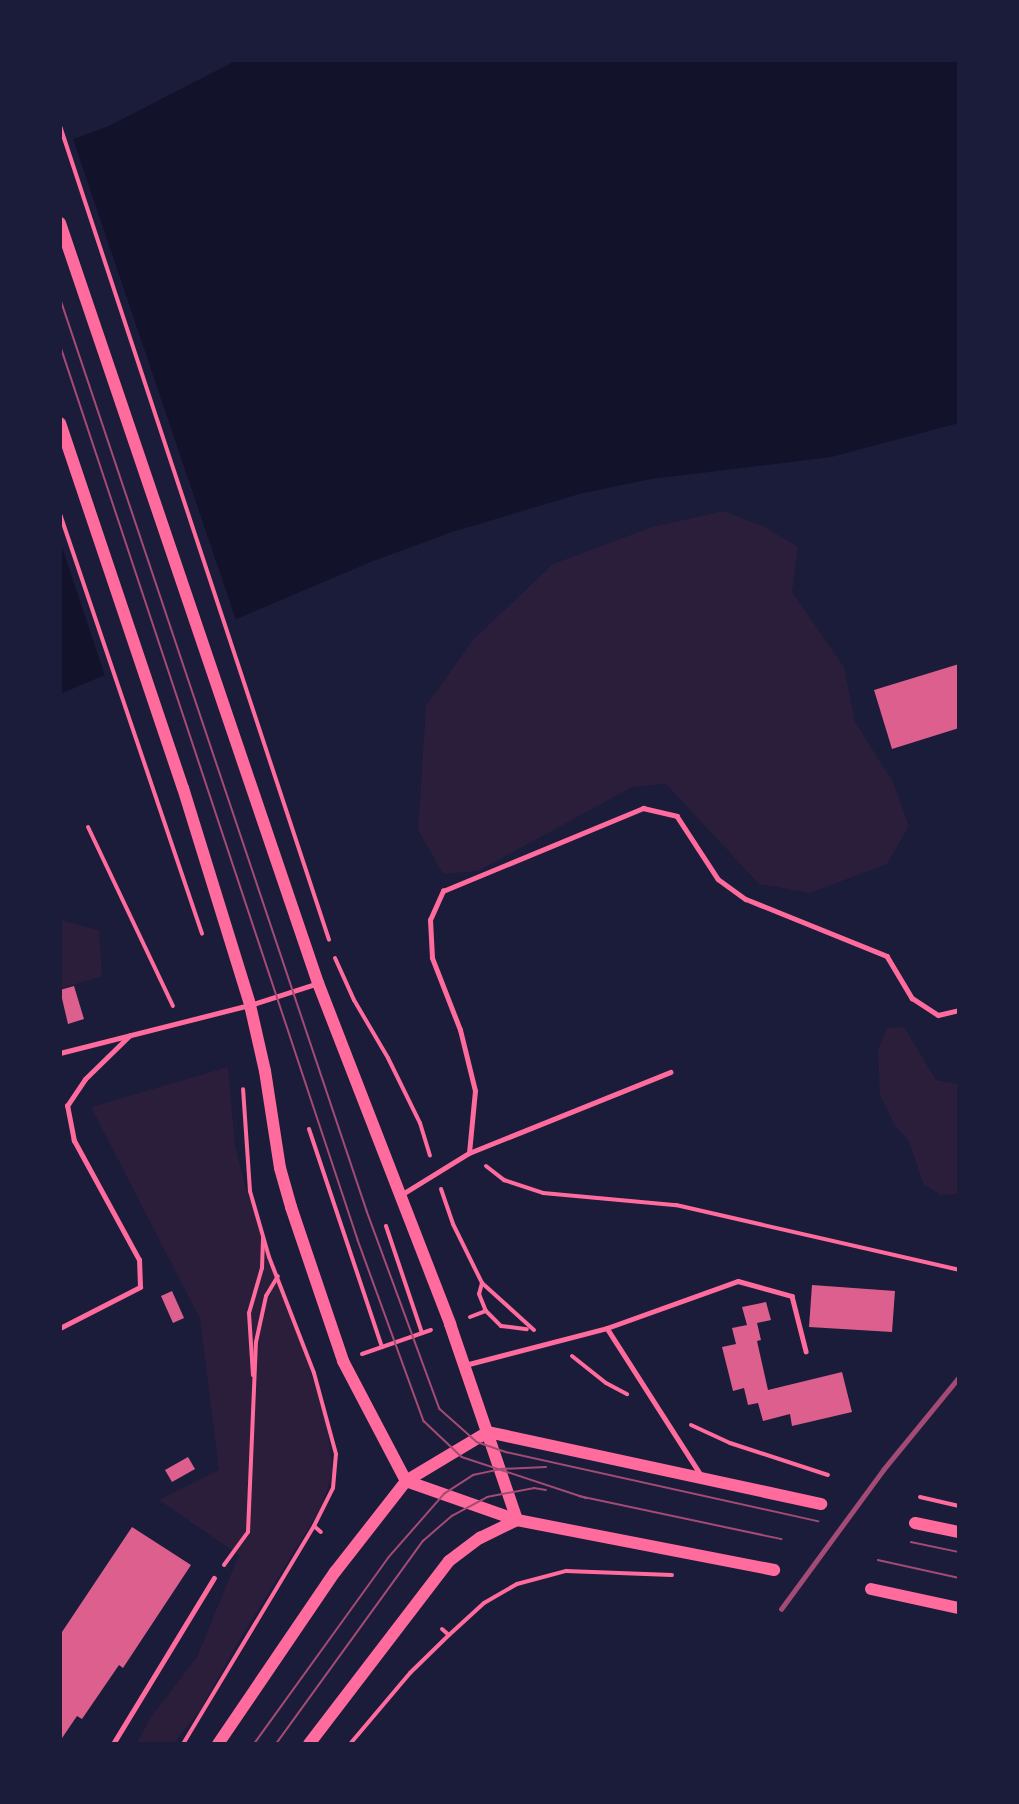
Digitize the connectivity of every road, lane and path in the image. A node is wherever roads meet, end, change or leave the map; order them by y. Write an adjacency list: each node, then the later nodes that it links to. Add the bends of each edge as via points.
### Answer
1 (60, 126): 17 (path, via 272,757 335,957 420,1123)
2 (60, 223): 7 (main road)
3 (60, 423): 8 (main road, via 183,788)
4 (60, 514): 6 (path)
5 (88, 827): 10 (path)
6 (203, 936)
7 (318, 983): 8 (lane); 18 (main road)
8 (250, 1005): 10 (lane); 31 (main road, via 280,1168)
9 (959, 1010): 16 (lane, via 939,1015 912,998 887,956 746,899 718,879 677,816 643,808 443,891 430,920 432,958 460,1030 475,1091)
10 (181, 1023): 11 (lane)
11 (129, 1036): 12 (lane); 25 (lane, via 85,1079 67,1106 74,1141 140,1260 140,1287)
12 (60, 1053)
13 (670, 1072): 16 (lane)
14 (243, 1083): 19 (path, via 250,1191)
15 (309, 1129): 29 (path)
16 (469, 1153): 17 (lane); 20 (path, via 504,1180 543,1193 676,1205)
17 (436, 1173): 18 (lane); 22 (path, via 453,1224)
18 (401, 1195): 24 (main road)
19 (263, 1234): 21 (path); 34 (path, via 262,1268 249,1313)
20 (959, 1270)
21 (278, 1275): 33 (path); 34 (path, via 266,1296)
22 (482, 1283): 23 (path, via 479,1293); 27 (path)
23 (486, 1311): 24 (path); 27 (path, via 501,1326)
24 (450, 1324): 29 (path); 32 (main road)
25 (60, 1328)
26 (607, 1328): 28 (lane); 30 (lane, via 738,1281 792,1296); 35 (lane)
27 (534, 1329): 28 (path)
28 (556, 1342): 32 (lane); 35 (path, via 606,1383)
29 (382, 1347): 31 (path)
30 (806, 1351)
31 (343, 1361): 33 (path); 39 (main road)
32 (465, 1365): 36 (main road)
33 (314, 1373): 45 (path, via 336,1454 333,1488)
34 (254, 1382): 50 (path, via 248,1532)
35 (658, 1409): 37 (path, via 730,1443); 38 (lane)
36 (488, 1432): 38 (main road); 39 (main road); 43 (main road)
37 (828, 1475)
38 (704, 1480): 41 (main road)
39 (406, 1481): 43 (main road); 57 (main road, via 335,1572)
40 (920, 1497): 42 (path)
41 (821, 1504)
42 (959, 1506)
43 (517, 1520): 48 (main road); 58 (main road, via 480,1538 449,1561)
44 (915, 1523): 47 (main road)
45 (314, 1526): 46 (path); 56 (path)
46 (321, 1532)
47 (959, 1532)
48 (774, 1570)
49 (680, 1575): 54 (path, via 566,1571 527,1581 484,1603)
50 (214, 1578): 55 (lane)
51 (871, 1589): 52 (main road)
52 (959, 1608)
53 (442, 1629): 54 (path)
54 (449, 1635): 59 (path, via 410,1673)
55 (113, 1744)
56 (183, 1744)
57 (218, 1744)
58 (309, 1744)
59 (350, 1744)

